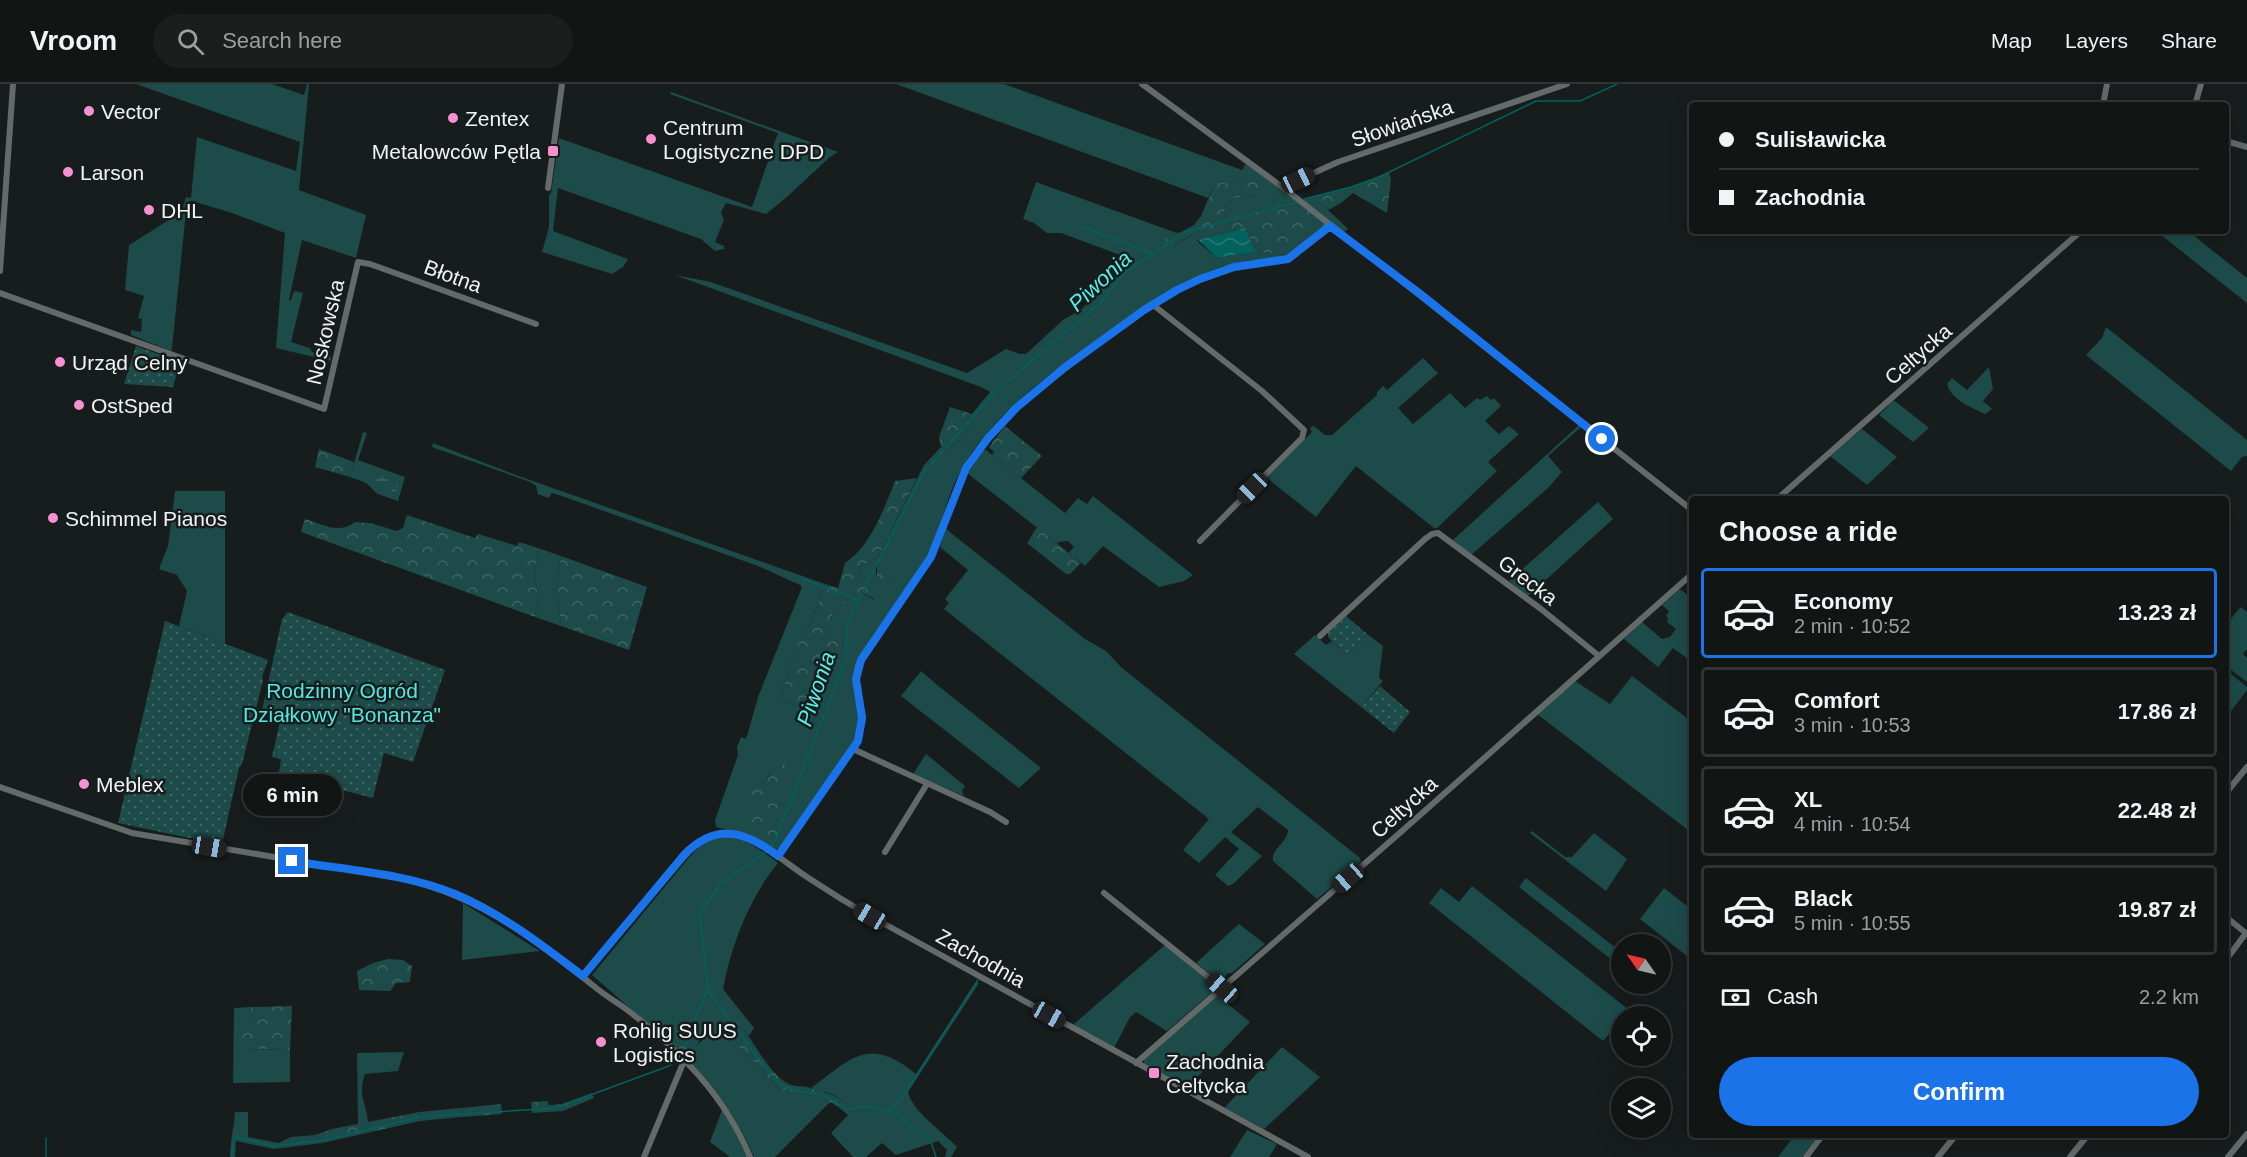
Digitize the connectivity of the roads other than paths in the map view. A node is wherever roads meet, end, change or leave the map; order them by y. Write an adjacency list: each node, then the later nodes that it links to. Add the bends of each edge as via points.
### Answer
1 (13, 84): 16 (street)
2 (562, 84): 11 (street)
3 (1567, 84): 12 (street, Słowiańska, via 1348,159)
4 (2107, 84): 7 (street)
5 (2201, 84): 8 (street)
6 (1146, 85): 12 (street)
7 (2104, 102)
8 (2196, 102)
9 (2229, 142): 10 (street)
10 (2247, 147)
11 (548, 188)
12 (1285, 189): 13 (street)
13 (1330, 226): 18 (street, via 1288,259 1220,271); 21 (street)
14 (2078, 234): 20 (street, Celtycka)
15 (358, 262): 17 (street, Noskowska, via 324,409); 19 (street, Błotna)
16 (0, 271)
17 (0, 293)
18 (1152, 304): 22 (street, via 1276,403 1302,425 1305,433); 26 (street, via 1027,399 969,463 931,557 858,666 862,725)
19 (536, 324)
20 (1781, 496)
21 (1689, 508)
22 (1200, 541)
23 (1689, 577): 25 (street, Celtycka)
24 (1320, 636): 25 (street, Grecka, via 1435,533)
25 (1599, 656): 39 (street, Celtycka)
26 (853, 750): 28 (street); 33 (street)
27 (2247, 767): 30 (street)
28 (927, 784): 31 (street); 32 (street)
29 (0, 787): 38 (street, via 146,837 385,875 440,888 502,919)
30 (2229, 790)
31 (1006, 822)
32 (885, 852)
33 (778, 856): 38 (street, Zachodnia, via 748,839 729,834 713,834 700,840); 41 (street, Zachodnia, via 840,899)
34 (1104, 893): 39 (street)
35 (2229, 920): 36 (street)
36 (2246, 934): 37 (street)
37 (2229, 956)
38 (583, 976): 40 (street)
39 (1222, 988): 41 (street, Celtycka)
40 (684, 1061): 46 (street); 47 (street, via 722,1102)
41 (1136, 1063): 48 (street, Zachodnia)
42 (2247, 1134): 52 (street)
43 (1820, 1138): 49 (street)
44 (1953, 1138): 50 (street)
45 (2085, 1138): 51 (street)
46 (644, 1157)
47 (750, 1157)
48 (1308, 1157)
49 (1806, 1157)
50 (1938, 1157)
51 (2070, 1157)
52 (2228, 1157)

